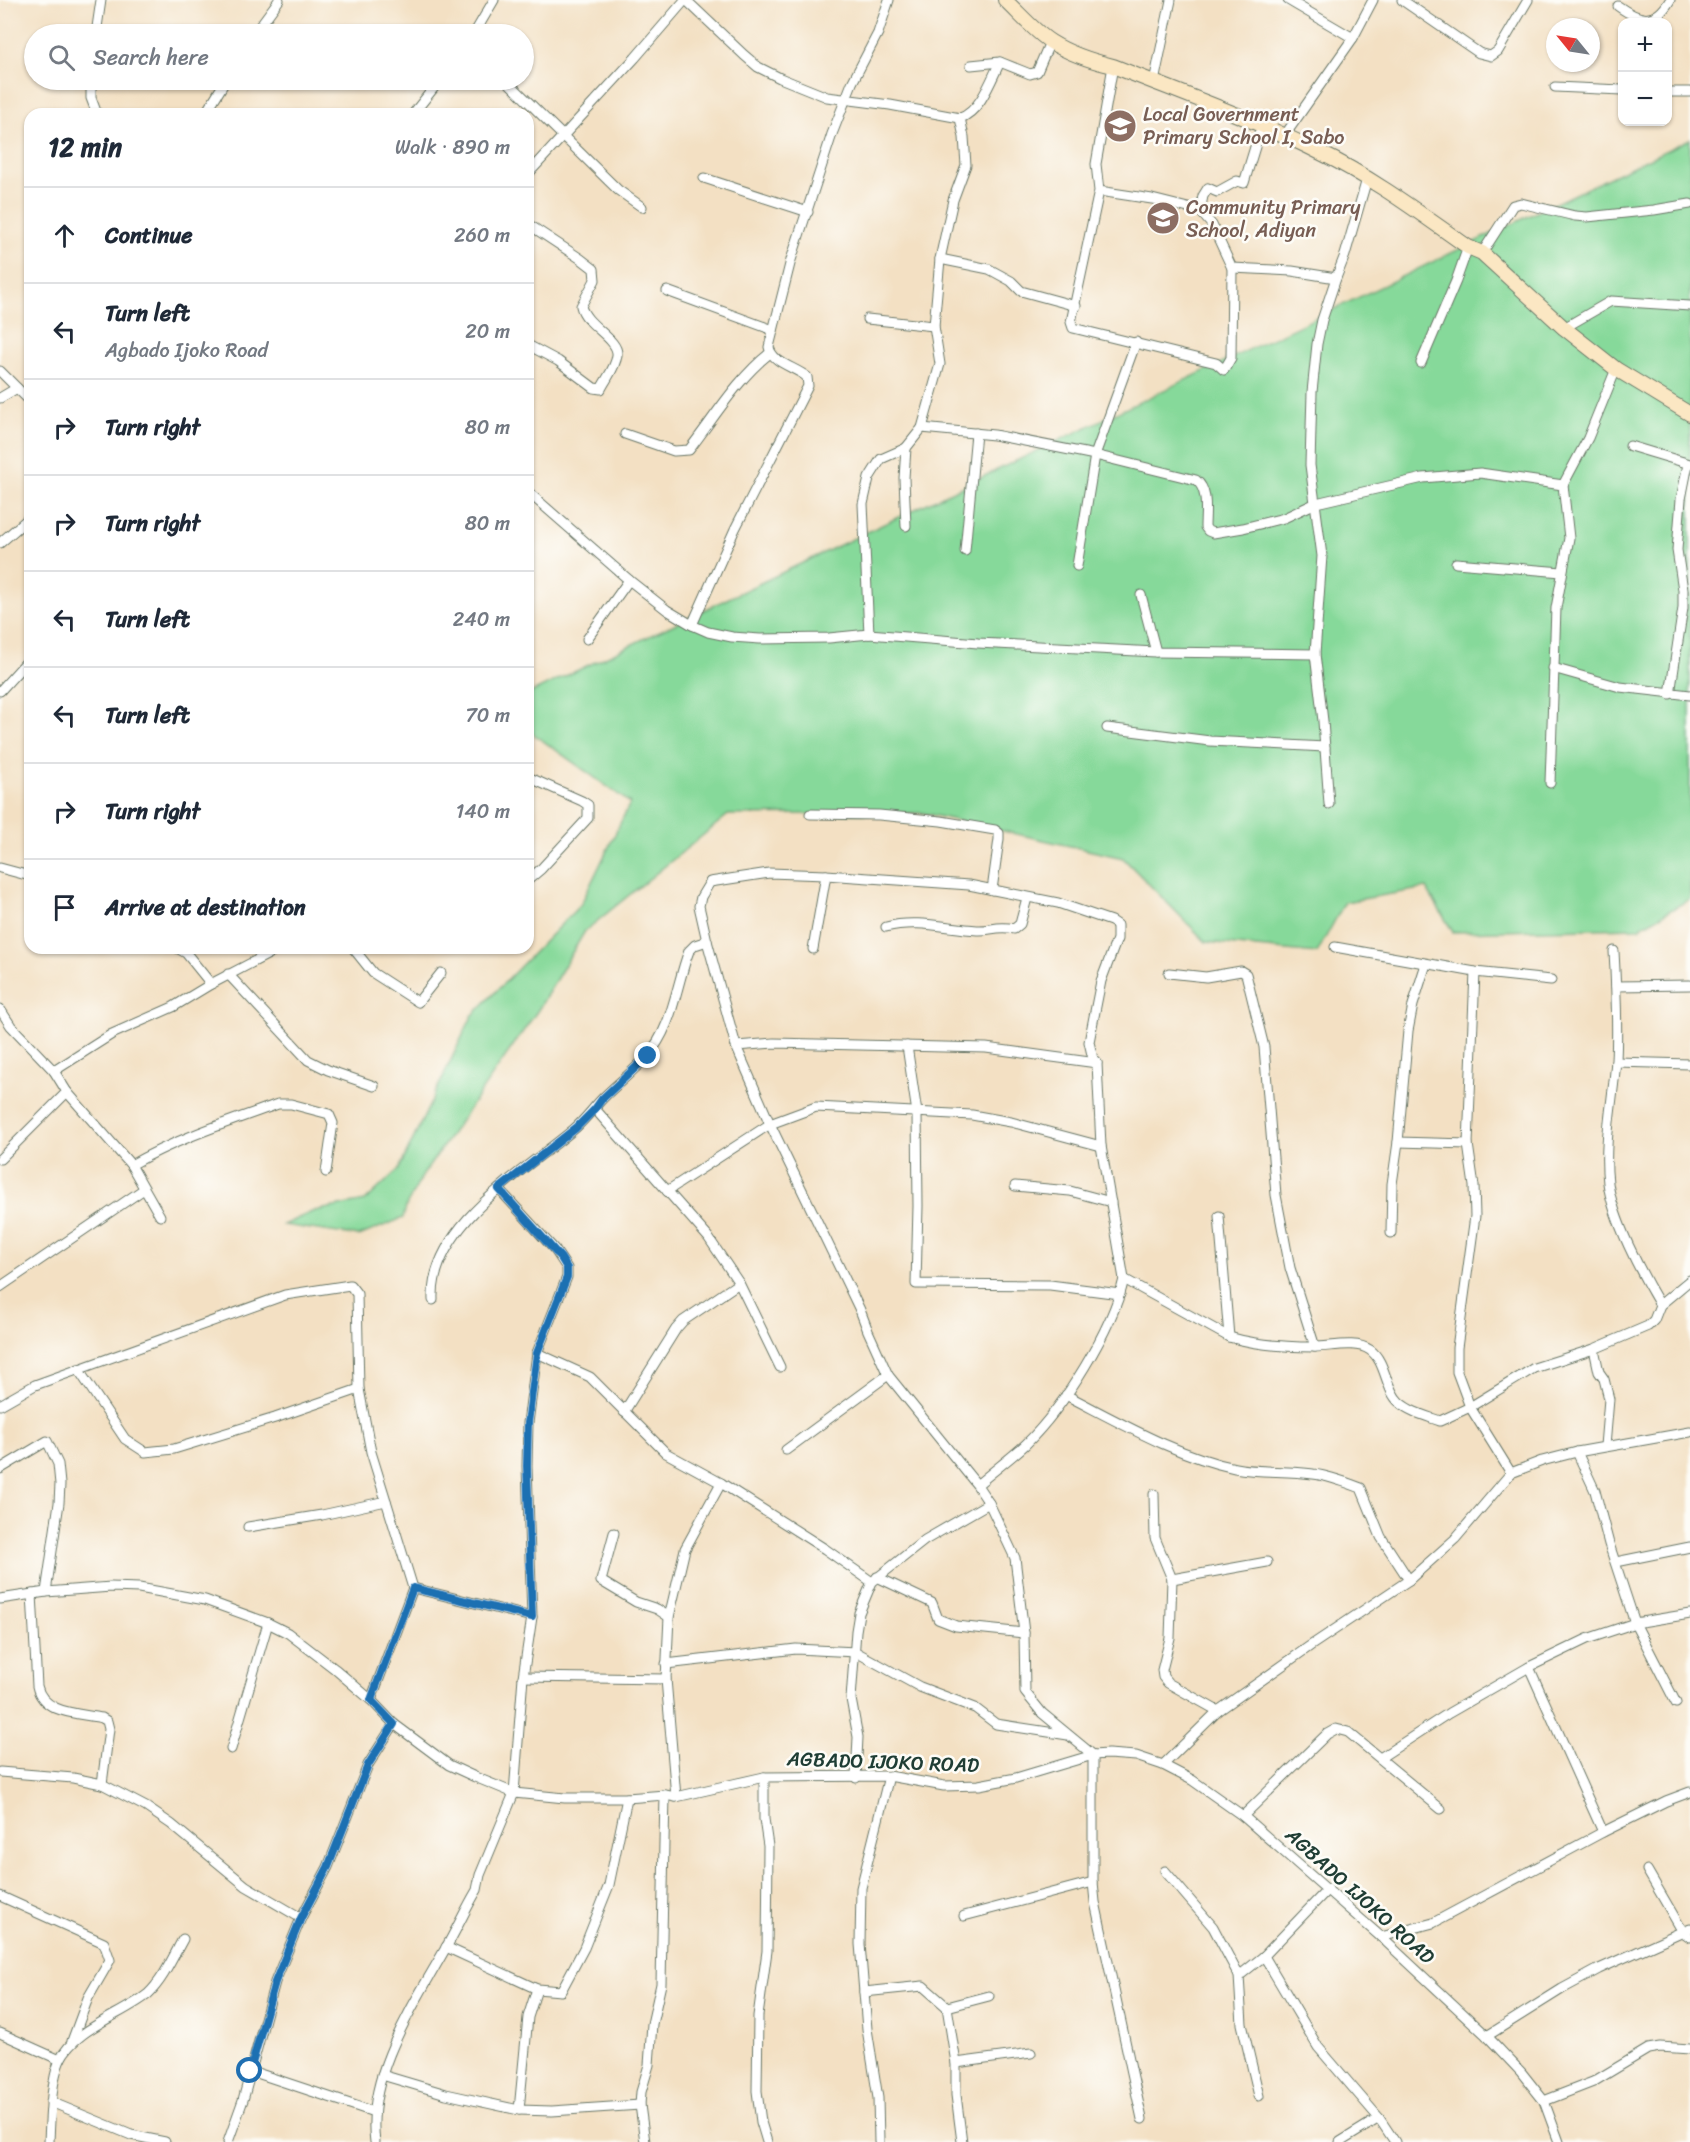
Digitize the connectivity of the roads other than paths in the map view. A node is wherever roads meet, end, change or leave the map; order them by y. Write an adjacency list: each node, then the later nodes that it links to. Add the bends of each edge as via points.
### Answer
1 (101, 0): 14 (street)
2 (279, 0): 15 (street)
3 (494, 0): 16 (street)
4 (686, 0): 31 (street, via 758,66 826,97); 40 (street)
5 (889, 0): 31 (street)
6 (1005, 0): 18 (main road)
7 (1171, 0): 22 (street)
8 (1288, 0): 17 (street)
9 (1374, 0): 17 (street)
10 (1402, 0): 11 (street, via 1479,53 1491,56 1498,51)
11 (1528, 0)
12 (1670, 0): 13 (street, via 1659,14 1642,19)
13 (1618, 6)
14 (97, 24)
15 (261, 24)
16 (480, 24)
17 (1353, 38): 39 (street)
18 (1050, 42): 19 (street, via 1037,72 1030,74); 21 (main road, via 1091,61)
19 (1000, 62): 20 (street); 37 (street, via 977,103 968,115)
20 (971, 65)
21 (1113, 66): 22 (main road); 44 (street, via 1096,165)
22 (1154, 82): 38 (main road)
23 (1556, 87): 28 (street)
24 (91, 90): 32 (street)
25 (220, 90): 33 (street)
26 (432, 90): 34 (street)
27 (516, 90): 35 (street)
28 (1618, 90)
29 (1672, 92): 30 (street)
30 (1690, 93)
31 (847, 99): 37 (street); 48 (street)
32 (95, 108)
33 (210, 108)
34 (418, 108)
35 (534, 108)
36 (534, 109): 40 (street)
37 (960, 118): 52 (street, via 966,165 953,200)
38 (1262, 124): 39 (main road); 47 (street, via 1244,183 1237,181 1217,192 1208,188)
39 (1285, 135): 43 (main road)
40 (561, 136): 41 (street); 46 (street, via 618,190)
41 (534, 167)
42 (704, 178): 48 (street)
43 (1367, 179): 50 (main road); 54 (street)
44 (1099, 191): 47 (street); 56 (street)
45 (1690, 204): 51 (street, via 1587,217 1521,203 1513,205)
46 (642, 207)
47 (1200, 211): 53 (street, via 1212,225)
48 (808, 212): 61 (street)
49 (534, 228): 63 (street, via 594,270 595,280 581,306 583,314 618,351 601,389)
50 (1468, 247): 51 (main road); 65 (street)
51 (1482, 253): 60 (main road)
52 (940, 259): 56 (street, via 989,269 1021,291); 59 (street)
53 (1232, 268): 54 (street); 62 (street, via 1231,358 1224,370 1216,363)
54 (1336, 278): 81 (street, via 1322,320 1312,392 1310,465)
55 (667, 291): 61 (street)
56 (1076, 306): 62 (street, via 1073,328)
57 (1690, 306): 60 (street, via 1611,301)
58 (867, 319): 59 (street)
59 (934, 326): 72 (street, via 940,364)
60 (1564, 327): 66 (main road)
61 (773, 330): 64 (street)
62 (1136, 342): 77 (street)
63 (534, 348)
64 (770, 354): 74 (street, via 735,387 690,450 674,451); 91 (street, via 799,370 807,377 808,386 730,539)
65 (1421, 363)
66 (1616, 369): 71 (main road); 79 (street, via 1588,438)
67 (0, 371): 68 (street)
68 (17, 388): 69 (street); 70 (street)
69 (24, 395)
70 (0, 398)
71 (1690, 414)
72 (922, 428): 73 (street); 76 (street)
73 (976, 433): 77 (street); 85 (street)
74 (625, 434)
75 (1630, 446): 78 (street)
76 (906, 448): 83 (street); 92 (street, via 881,459 869,478 863,504)
77 (1095, 455): 81 (street, via 1196,480 1204,491 1205,527 1213,533 1284,518); 87 (street)
78 (1689, 464): 99 (street, via 1677,550 1683,608)
79 (1563, 485): 81 (street, via 1480,473 1423,478); 88 (street, via 1569,538)
80 (534, 497): 89 (street)
81 (1316, 503): 95 (street, via 1322,556)
82 (24, 522): 84 (street)
83 (906, 526)
84 (0, 543)
85 (965, 552)
86 (1456, 564): 88 (street)
87 (1077, 566)
88 (1562, 572): 97 (street)
89 (629, 580): 91 (street); 93 (street)
90 (1141, 595): 94 (street)
91 (692, 625): 92 (street, via 732,637 760,639)
92 (869, 634): 94 (street)
93 (587, 639)
94 (1156, 652): 95 (street)
95 (1315, 654): 102 (street)
96 (24, 665): 98 (street)
97 (1553, 668): 99 (street, via 1620,687); 104 (street)
98 (0, 691)
99 (1670, 694): 100 (street)
100 (1690, 695)
101 (1107, 728): 102 (street, via 1209,741)
102 (1325, 747): 105 (street)
103 (534, 780): 110 (street, via 582,801 589,811 588,818)
104 (1550, 783)
105 (1329, 804)
106 (810, 814): 111 (street, via 879,815 995,830 999,839)
107 (0, 868): 108 (street)
108 (24, 874)
109 (826, 874): 111 (street); 114 (street, via 769,873 710,882 699,906); 116 (street)
110 (534, 875)
111 (992, 890): 112 (street)
112 (1027, 898): 113 (street, via 1020,924 1014,929 1001,926 980,930 902,922); 134 (street, via 1058,903 1117,925 1117,939 1101,981 1089,1042)
113 (886, 927)
114 (706, 941): 131 (street); 139 (street, via 689,951 656,1045)
115 (1335, 946): 121 (street)
116 (813, 949)
117 (1614, 951): 129 (street)
118 (187, 954): 127 (street)
119 (268, 954): 125 (street)
120 (358, 954): 123 (street, via 373,973 418,1002)
121 (1426, 964): 122 (street); 142 (street, via 1409,1024)
122 (1475, 972): 126 (street); 143 (street)
123 (441, 973)
124 (1169, 973): 164 (street, via 1206,977 1240,971 1246,974 1264,1047 1276,1195 1290,1268)
125 (228, 974): 127 (street); 137 (street, via 308,1060)
126 (1551, 980)
127 (211, 984): 136 (street, via 173,1007 112,1034)
128 (1690, 985): 129 (street)
129 (1616, 986): 133 (street)
130 (0, 1008): 136 (street, via 11,1026)
131 (736, 1046): 132 (street); 141 (street)
132 (908, 1046): 134 (street, via 998,1049); 140 (street)
133 (1616, 1062): 135 (street); 162 (street, via 1608,1184 1617,1216)
134 (1097, 1063): 144 (street)
135 (1690, 1064)
136 (54, 1071): 138 (street)
137 (374, 1086)
138 (67, 1092): 145 (street); 146 (street)
139 (595, 1109): 150 (street); 151 (street)
140 (918, 1113): 141 (street, via 816,1107); 144 (street, via 992,1118); 160 (street, via 916,1284 1050,1285)
141 (770, 1124): 151 (street); 169 (street)
142 (1398, 1142): 143 (street); 155 (street)
143 (1468, 1144): 173 (street, via 1475,1216 1457,1372)
144 (1101, 1146): 152 (street)
145 (0, 1159)
146 (130, 1165): 147 (street, via 278,1104 291,1104 332,1118); 149 (street)
147 (326, 1172)
148 (1015, 1186): 152 (street, via 1070,1191)
149 (144, 1189): 153 (street); 159 (street)
150 (499, 1189): 161 (street, via 460,1228 447,1247 434,1276); 166 (street, via 567,1268)
151 (667, 1191): 158 (street, via 708,1237)
152 (1111, 1202): 156 (street)
153 (160, 1216)
154 (1219, 1216): 163 (street)
155 (1391, 1233)
156 (1124, 1279): 160 (street); 163 (street)
157 (1690, 1280): 162 (street)
158 (740, 1283): 167 (street); 174 (street, via 676,1329)
159 (0, 1287)
160 (1120, 1294): 171 (street, via 1095,1349)
161 (433, 1300)
162 (1660, 1305): 165 (street, via 1648,1326)
163 (1229, 1337): 164 (street, via 1248,1343)
164 (1315, 1347): 173 (street, via 1359,1345 1370,1350 1397,1400 1410,1410 1440,1420)
165 (1594, 1349): 173 (street, via 1534,1368); 176 (street, via 1609,1399)
166 (537, 1353): 174 (street, via 590,1377); 199 (street, via 527,1442)
167 (780, 1367)
168 (78, 1369): 170 (street, via 125,1439 145,1452 174,1449); 170 (street, via 285,1295 350,1284 357,1294); 172 (street, via 35,1385)
169 (888, 1375): 177 (street); 182 (street)
170 (359, 1389): 184 (street, via 371,1452)
171 (1066, 1395): 182 (street, via 1027,1443); 193 (street, via 1191,1454 1236,1468 1312,1474 1361,1488 1382,1537)
172 (0, 1405)
173 (1470, 1407): 180 (street)
174 (624, 1412): 181 (street, via 666,1453)
175 (1690, 1432): 176 (street)
176 (1605, 1446): 178 (street)
177 (786, 1450)
178 (1577, 1452): 180 (street); 190 (street, via 1595,1491)
179 (0, 1469): 195 (street, via 47,1441 58,1464 59,1503)
180 (1511, 1473): 193 (street, via 1455,1539)
181 (721, 1483): 192 (street); 200 (street, via 685,1549)
182 (977, 1485): 185 (street)
183 (1154, 1494): 191 (street, via 1155,1538)
184 (386, 1501): 186 (street); 194 (street)
185 (989, 1503): 192 (street, via 925,1540); 203 (street, via 1015,1558)
186 (248, 1527)
187 (614, 1533): 200 (street, via 602,1581)
188 (1690, 1547): 190 (street)
189 (1268, 1562): 191 (street)
190 (1616, 1562): 202 (street)
191 (1172, 1579): 211 (street, via 1170,1638 1163,1677)
192 (874, 1580): 203 (street, via 932,1603 938,1619 956,1626); 204 (street, via 859,1613)
193 (1409, 1580): 211 (street)
194 (413, 1588): 199 (street); 209 (street)
195 (46, 1592): 196 (street, AGBADO IJOKO ROAD); 201 (street, AGBADO IJOKO ROAD, via 139,1588 205,1600)
196 (32, 1594): 197 (street, AGBADO IJOKO ROAD); 222 (street, via 39,1696 60,1710 107,1722)
197 (0, 1599)
198 (1690, 1614): 202 (street)
199 (532, 1617): 207 (street)
200 (669, 1617): 205 (street)
201 (268, 1623): 209 (street, AGBADO IJOKO ROAD, via 313,1650); 214 (street)
202 (1635, 1623): 206 (street, via 1587,1639); 210 (street)
203 (1024, 1633): 213 (street, via 1026,1692 1042,1713)
204 (856, 1652): 205 (street, via 796,1649); 213 (street, via 920,1687 975,1708 996,1724); 221 (street, via 851,1699 858,1737)
205 (666, 1664): 208 (street)
206 (1529, 1667): 216 (street, via 1438,1719); 230 (street)
207 (523, 1677): 208 (street); 224 (street)
208 (666, 1679): 226 (street)
209 (371, 1700): 212 (street, AGBADO IJOKO ROAD)
210 (1676, 1703)
211 (1218, 1712): 217 (street)
212 (394, 1724): 224 (street, AGBADO IJOKO ROAD, via 449,1765); 237 (street, via 368,1765 328,1867)
213 (1068, 1735): 215 (street)
214 (231, 1749)
215 (1093, 1755): 217 (street, AGBADO IJOKO ROAD, via 1122,1754); 219 (street, AGBADO IJOKO ROAD, via 979,1785 944,1786); 233 (street)
216 (1380, 1758): 228 (street); 229 (street, via 1348,1732 1336,1728)
217 (1163, 1765): 229 (street, AGBADO IJOKO ROAD)
218 (0, 1772): 222 (street)
219 (888, 1776): 221 (street, AGBADO IJOKO ROAD); 245 (street, via 861,1888)
220 (764, 1777): 221 (street, AGBADO IJOKO ROAD); 226 (street, AGBADO IJOKO ROAD); 271 (street, via 768,1846 766,1951 758,2016 757,2091)
221 (856, 1778)
222 (102, 1784): 237 (street, via 146,1807 246,1886)
223 (1690, 1792): 230 (street)
224 (514, 1793): 227 (street, AGBADO IJOKO ROAD); 241 (street, via 477,1890)
225 (665, 1795): 226 (street, AGBADO IJOKO ROAD); 227 (street, AGBADO IJOKO ROAD); 260 (street, via 661,1984)
226 (676, 1797)
227 (627, 1798): 244 (street, via 609,1885 584,1948 561,1991)
228 (1441, 1809)
229 (1243, 1816): 234 (street, AGBADO IJOKO ROAD)
230 (1603, 1832): 239 (street, via 1433,1923)
231 (1647, 1870): 238 (street)
232 (1165, 1871): 243 (street, via 1213,1927)
233 (1093, 1882): 236 (street); 264 (street)
234 (1328, 1889): 239 (street, AGBADO IJOKO ROAD); 242 (street)
235 (0, 1896): 250 (street, via 104,1943 110,1960 88,1998)
236 (964, 1916)
237 (301, 1918): 255 (street, via 275,1982)
238 (1688, 1932): 249 (street, via 1599,1969)
239 (1381, 1937): 249 (street, AGBADO IJOKO ROAD)
240 (183, 1939): 250 (street, via 150,1992)
241 (446, 1947): 244 (street); 256 (street, via 410,2010)
242 (1264, 1956): 243 (street); 263 (street, via 1318,2047)
243 (1239, 1976): 257 (street, via 1242,2024)
244 (537, 1989): 261 (street, via 528,2017)
245 (864, 1992): 247 (street, via 923,1986); 272 (street, via 878,2098)
246 (989, 1995): 247 (street)
247 (947, 2007): 254 (street)
248 (0, 2033): 253 (street)
249 (1487, 2036): 258 (street, AGBADO IJOKO ROAD)
250 (72, 2041): 253 (street)
251 (1690, 2049): 258 (street, via 1648,2049 1593,2082)
252 (1031, 2053): 254 (street)
253 (60, 2060): 259 (street)
254 (956, 2063): 273 (street)
255 (250, 2071): 262 (street); 268 (street)
256 (382, 2075): 261 (street); 262 (street)
257 (1259, 2096)
258 (1544, 2101): 276 (street, AGBADO IJOKO ROAD)
259 (51, 2102): 265 (street); 266 (street)
260 (640, 2105): 261 (street); 270 (street)
261 (519, 2110)
262 (374, 2112): 269 (street)
263 (1379, 2118): 274 (street); 275 (street)
264 (1142, 2120)
265 (129, 2139): 267 (street)
266 (49, 2142)
267 (165, 2142)
268 (228, 2142)
269 (375, 2142)
270 (645, 2142)
271 (767, 2142)
272 (879, 2142)
273 (962, 2142)
274 (1340, 2142)
275 (1395, 2142)
276 (1558, 2142)

